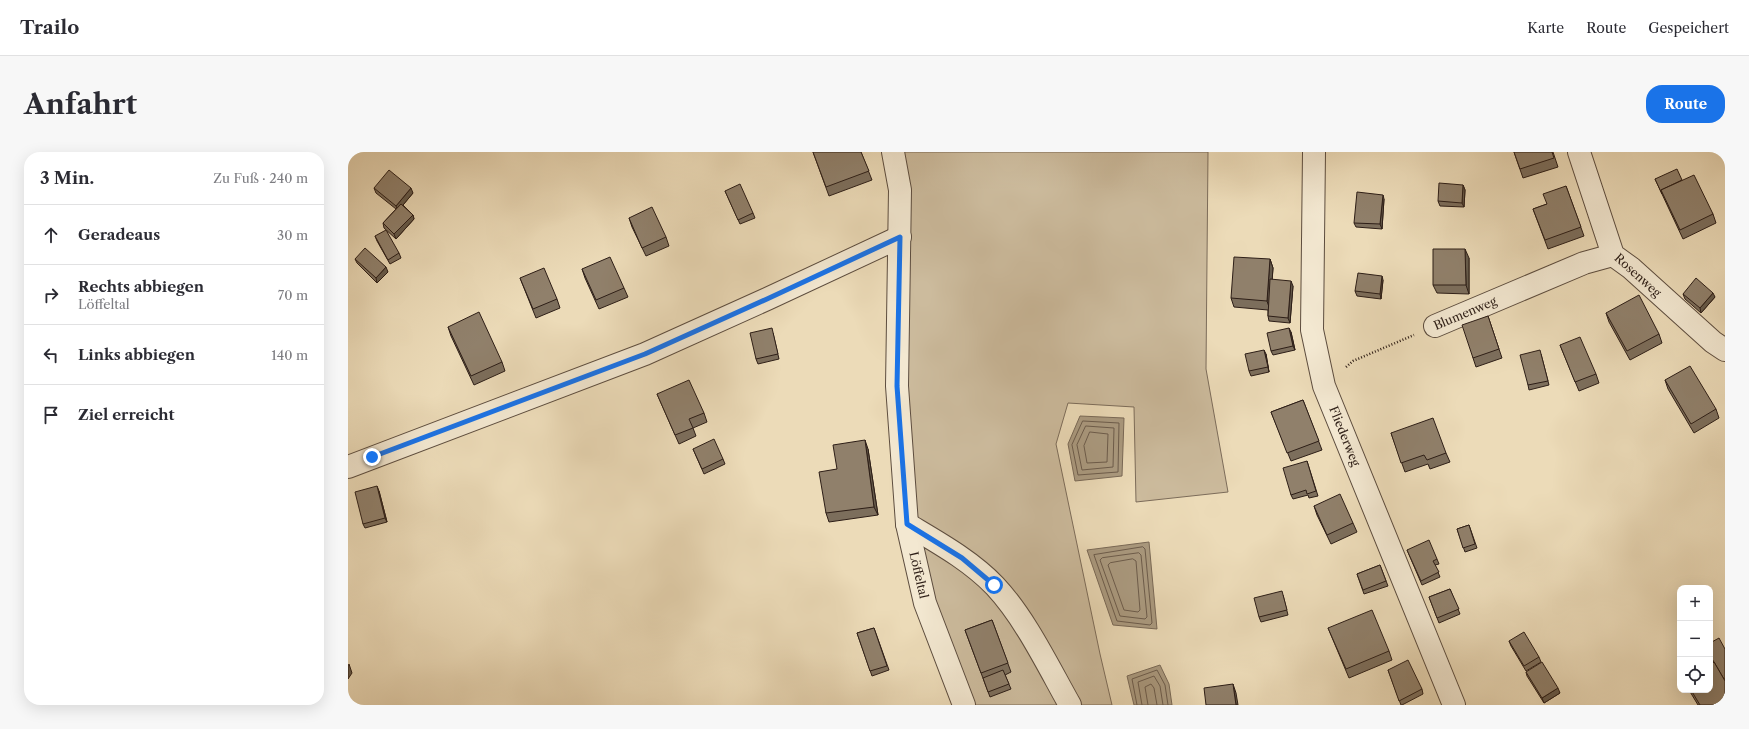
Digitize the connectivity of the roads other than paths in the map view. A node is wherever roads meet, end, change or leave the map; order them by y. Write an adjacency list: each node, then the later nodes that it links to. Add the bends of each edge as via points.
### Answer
1 (893, 152): 4 (street, Löffeltal, via 900,190)
2 (1314, 152): 14 (street, Fliederweg, via 1312,330 1324,386)
3 (1579, 152): 5 (street, Rosenweg)
4 (900, 237): 8 (street, via 645,354); 9 (street, Löffeltal, via 897,386)
5 (1613, 255): 6 (street, Blumenweg, via 1584,263); 7 (street, Rosenweg, via 1712,342)
6 (1435, 326)
7 (1725, 350)
8 (348, 466)
9 (907, 524): 10 (street, Löffeltal, via 925,603); 13 (street, via 962,558 994,585 1024,625)
10 (953, 677): 11 (street); 12 (street, Löffeltal)
11 (949, 705)
12 (964, 705)
13 (1070, 705)
14 (1454, 705)

